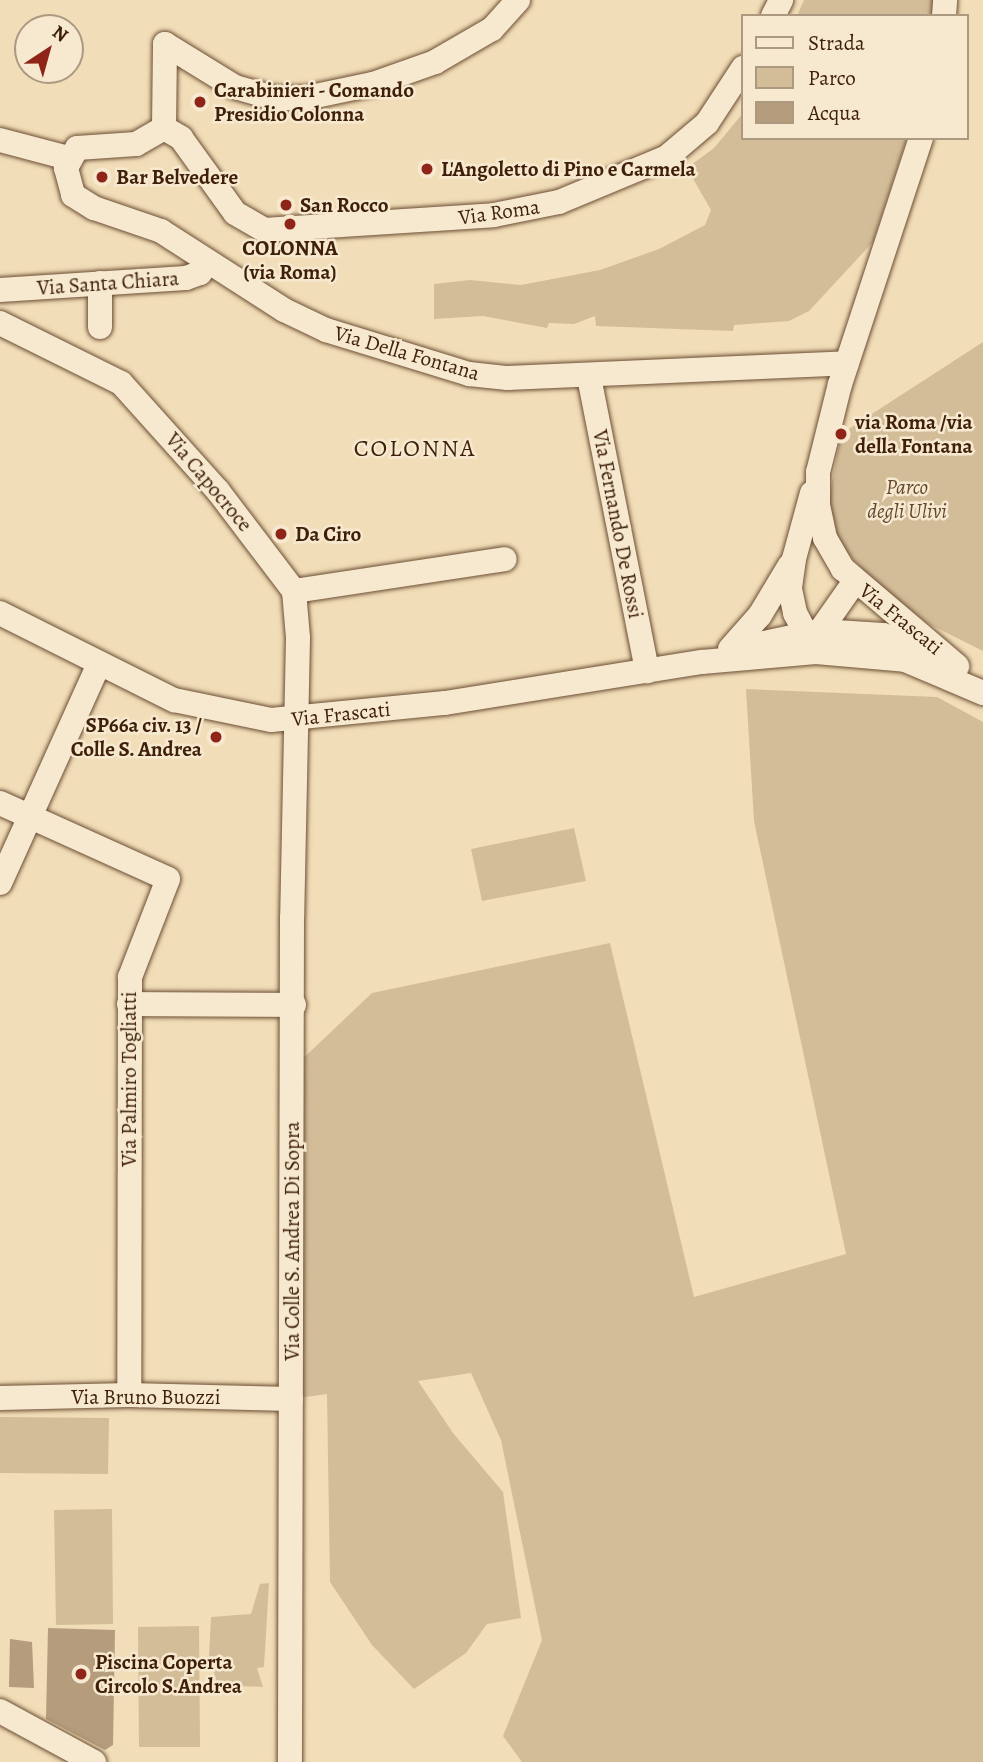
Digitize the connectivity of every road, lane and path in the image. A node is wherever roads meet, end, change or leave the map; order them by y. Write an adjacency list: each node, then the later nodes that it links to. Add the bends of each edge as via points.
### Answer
1 (518, 0): 3 (street, via 492,29 435,62 381,82 306,98 274,98 244,90 166,44)
2 (741, 71): 3 (street, Via Roma, via 712,117 679,149 640,171 538,208 277,232 251,226 218,194 181,138)
3 (164, 128): 6 (street, via 136,144 82,146)
4 (0, 140): 6 (street)
5 (920, 140): 12 (street)
6 (67, 163): 7 (street, Via Della Fontana, via 67,184 76,199 150,227)
7 (208, 261): 8 (street, Via Santa Chiara, via 191,278); 13 (street, Via Della Fontana, via 299,319 362,342 469,374)
8 (100, 283): 9 (street, Via Santa Chiara); 11 (street)
9 (0, 290)
10 (0, 323): 18 (street, Via Capocroce, via 121,383 218,491)
11 (100, 327)
12 (847, 363): 13 (street, Via Della Fontana); 14 (street)
13 (589, 377): 25 (street, Via Fernando De Rossi)
14 (818, 472): 16 (street); 17 (street, via 822,530 837,560)
15 (505, 559): 18 (street)
16 (793, 559): 20 (street, via 791,598); 21 (street, via 760,615)
17 (855, 581): 20 (street, Via Frascati); 24 (street, Via Frascati)
18 (294, 591): 28 (street, via 298,638)
19 (0, 613): 23 (street, Via Frascati)
20 (814, 639): 21 (street); 22 (street); 24 (street, via 897,639); 27 (street, via 905,660)
21 (725, 654): 22 (street)
22 (702, 662): 25 (street, Via Frascati)
23 (98, 666): 28 (street, Via Frascati, via 174,700 226,713); 30 (street)
24 (957, 666): 26 (street)
25 (647, 671): 28 (street, Via Frascati, via 445,703)
26 (983, 684)
27 (983, 693)
28 (295, 720): 33 (street, Via Colle S. Andrea Di Sopra)
29 (0, 803): 30 (street)
30 (30, 816): 31 (street); 32 (street, Via Palmiro Togliatti, via 168,879 130,977)
31 (0, 883)
32 (129, 1004): 33 (street); 34 (street, Via Palmiro Togliatti)
33 (294, 1005): 36 (street, Via Colle S. Andrea Di Sopra)
34 (129, 1395): 35 (street, Via Bruno Buozzi); 36 (street, Via Bruno Buozzi)
35 (0, 1398)
36 (291, 1399): 39 (street, Via Colle S. Andrea Di Sopra)
37 (0, 1711): 38 (street)
38 (94, 1762)
39 (290, 1762)

